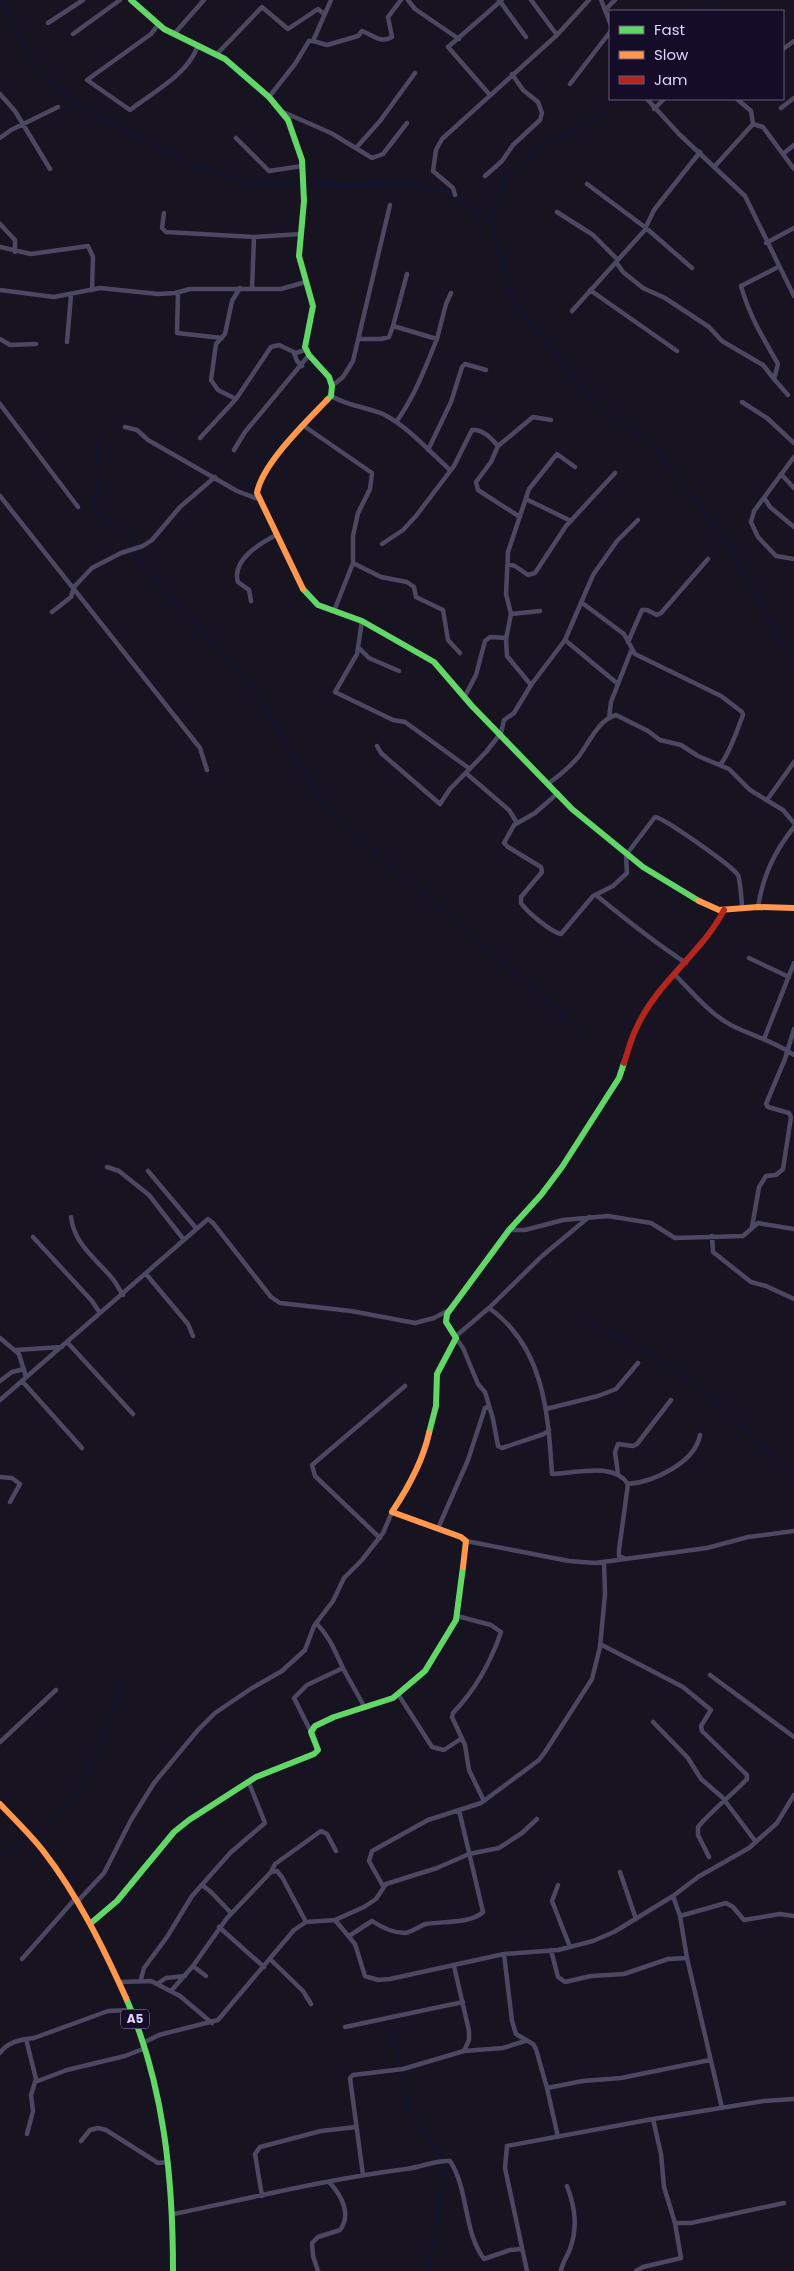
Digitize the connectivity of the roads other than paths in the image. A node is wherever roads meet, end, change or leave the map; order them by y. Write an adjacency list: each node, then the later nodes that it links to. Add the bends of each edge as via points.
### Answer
1 (83, 0): 16 (street)
2 (120, 0): 19 (street)
3 (204, 0): 20 (street)
4 (331, 0): 14 (street)
5 (401, 0): 24 (street, via 388,17 392,37 389,40 383,41 362,31 358,36 327,44)
6 (408, 0): 23 (street, via 415,9)
7 (500, 0): 22 (street); 23 (street)
8 (531, 0): 21 (street)
9 (589, 0): 21 (street)
10 (601, 0): 13 (street)
11 (615, 0): 13 (street)
12 (136, 2): 17 (main road)
13 (605, 10): 15 (street)
14 (324, 14): 24 (street); 26 (street, via 318,9 288,29 262,7)
15 (609, 20)
16 (48, 23)
17 (158, 25): 20 (main road); 25 (street, via 151,34 87,80 130,110 184,68)
18 (609, 33): 29 (street)
19 (73, 34)
20 (174, 34): 25 (main road)
21 (557, 34): 28 (street)
22 (526, 37)
23 (459, 39): 31 (street, via 450,44 449,50)
24 (313, 41): 32 (street, via 309,41)
25 (198, 45): 26 (main road)
26 (217, 54): 32 (main road)
27 (415, 73): 47 (street, via 380,122)
28 (512, 74): 31 (street); 54 (street, via 523,90 538,102 542,113 540,120)
29 (570, 84)
30 (0, 94): 42 (street)
31 (490, 95): 56 (street, via 442,139 436,150 433,171 453,188)
32 (269, 97): 40 (main road)
33 (794, 98): 38 (street)
34 (649, 100): 39 (street)
35 (663, 100): 39 (street)
36 (737, 100): 43 (street, via 752,111)
37 (58, 107): 42 (street)
38 (781, 108)
39 (654, 109): 48 (street)
40 (283, 112): 47 (street); 50 (main road)
41 (407, 123): 47 (street, via 378,158 367,157)
42 (24, 124): 44 (street); 52 (street)
43 (753, 124): 49 (street, via 761,125); 51 (street)
44 (0, 138)
45 (236, 138): 50 (street, via 269,171)
46 (794, 146): 49 (street)
47 (356, 148)
48 (700, 152): 51 (street); 61 (street, via 654,210)
49 (784, 153): 53 (street)
50 (302, 166): 63 (main road, via 304,201)
51 (715, 166): 65 (street, via 745,196)
52 (50, 169)
53 (794, 169)
54 (485, 176)
55 (587, 184): 61 (street)
56 (455, 195)
57 (390, 205): 86 (street)
58 (557, 212): 68 (street, via 587,230)
59 (164, 213): 64 (street, via 162,228 166,232)
60 (0, 224): 67 (street, via 15,240)
61 (646, 228): 68 (street); 70 (street)
62 (794, 228): 65 (street)
63 (301, 234): 64 (street); 72 (main road, via 299,256)
64 (254, 237): 74 (street)
65 (766, 243): 69 (street)
66 (0, 247): 67 (street)
67 (15, 252): 76 (street, via 31,254 88,246 93,257)
68 (617, 261): 77 (street); 95 (street, via 623,272 643,288 665,298 709,327 722,341 763,365)
69 (778, 266): 81 (street); 95 (street, via 741,286 758,332 778,364)
70 (692, 268)
71 (407, 274): 83 (street)
72 (306, 282): 74 (street, via 288,288); 92 (main road, via 313,306)
73 (240, 288): 74 (street); 78 (street, via 190,288); 84 (street, via 232,301 226,334)
74 (252, 289)
75 (0, 290): 80 (street, via 54,297)
76 (92, 290): 78 (street, via 115,289 148,294); 80 (street)
77 (590, 290): 82 (street); 90 (street)
78 (178, 292): 84 (street, via 177,333)
79 (451, 293): 87 (street)
80 (71, 295): 88 (street)
81 (794, 296)
82 (572, 311)
83 (393, 326): 86 (street, via 389,337); 87 (street)
84 (222, 338): 99 (street, via 216,344 211,382 218,390)
85 (0, 339): 89 (street, via 10,345)
86 (359, 339): 96 (street, via 348,370)
87 (438, 339): 103 (street, via 414,397)
88 (67, 342)
89 (36, 344)
90 (677, 351)
91 (294, 353): 92 (street); 93 (street); 99 (street, via 280,345 273,346)
92 (307, 353): 93 (street); 96 (main road)
93 (302, 366): 109 (street, via 245,432)
94 (486, 370): 110 (street, via 465,364 462,367 451,402)
95 (774, 379): 97 (street)
96 (332, 386): 98 (main road)
97 (788, 395)
98 (331, 396): 103 (street); 104 (main road)
99 (236, 399): 106 (street)
100 (742, 402): 107 (street, via 767,418)
101 (0, 404): 122 (street)
102 (552, 420): 108 (street, via 533,417)
103 (396, 422): 110 (street)
104 (304, 426): 120 (main road, via 259,482); 131 (street, via 372,473 370,489 358,513)
105 (125, 427): 116 (street, via 137,430 148,440)
106 (200, 438)
107 (794, 443)
108 (498, 446): 113 (street, via 489,436 472,430); 123 (street, via 476,482 476,488)
109 (234, 450)
110 (428, 450): 113 (street)
111 (794, 457): 115 (street)
112 (575, 467): 121 (street, via 557,454 537,477)
113 (450, 470): 128 (street, via 416,516 403,530)
114 (616, 473): 125 (street)
115 (780, 474): 117 (street); 119 (street)
116 (215, 477): 120 (street); 133 (street, via 180,507 152,540 92,568)
117 (794, 488)
118 (0, 496): 133 (street)
119 (765, 498): 126 (street, via 770,507); 130 (street, via 752,515 753,529 776,556)
120 (258, 499): 127 (main road)
121 (526, 499): 123 (street); 125 (street)
122 (78, 507)
123 (520, 517): 132 (street, via 510,545)
124 (638, 520): 135 (street, via 606,556)
125 (571, 521): 132 (street, via 533,575)
126 (794, 527)
127 (276, 535): 134 (street, via 252,548 238,570 238,582 249,590); 136 (main road, via 302,587 318,605)
128 (382, 544)
129 (708, 559): 143 (street, via 661,613 657,615 642,610)
130 (794, 559)
131 (352, 563): 136 (street); 146 (street, via 381,577 407,582 414,587 416,597 443,610 448,640)
132 (508, 564): 139 (street, via 506,594)
133 (74, 590): 138 (street, via 71,597); 157 (street, via 200,748)
134 (251, 601)
135 (581, 602): 142 (street); 143 (street, via 624,634)
136 (334, 611): 140 (main road)
137 (540, 611): 139 (street)
138 (52, 612)
139 (511, 614): 141 (street)
140 (362, 622): 144 (street); 150 (main road, via 434,662)
141 (506, 638): 149 (street, via 508,658); 150 (street, via 490,637 485,641 476,674)
142 (565, 640): 148 (street); 149 (street)
143 (628, 642): 145 (street)
144 (359, 648): 147 (street, via 369,658); 156 (street, via 335,692 393,720 405,722)
145 (631, 651): 148 (street); 155 (street, via 721,696 742,712)
146 (460, 653)
147 (399, 671)
148 (618, 684): 151 (street)
149 (531, 685): 152 (street, via 514,713 504,720)
150 (464, 696): 152 (main road)
151 (608, 718): 155 (street, via 621,716 660,740 681,745); 159 (street, via 569,766)
152 (501, 733): 156 (street); 159 (main road)
153 (377, 746): 158 (street, via 440,804 450,789)
154 (794, 762): 161 (street)
155 (720, 765): 161 (street)
156 (470, 769): 158 (street)
157 (207, 770)
158 (467, 774): 162 (street, via 509,810)
159 (549, 783): 160 (main road)
160 (558, 793): 162 (street, via 535,813); 164 (main road)
161 (767, 800): 163 (street, via 783,810)
162 (517, 822): 165 (street, via 504,839 505,845 542,869 520,900 533,916 559,934)
163 (794, 825): 166 (street, via 771,859)
164 (626, 855): 165 (street, via 627,874); 168 (street, via 658,817 734,870 740,880); 169 (main road, via 698,901)
165 (596, 895): 171 (street, via 623,919)
166 (758, 907): 167 (main road); 168 (main road)
167 (794, 908)
168 (742, 909): 169 (main road)
169 (724, 910): 171 (main road, via 716,926 697,945)
170 (749, 958): 174 (street)
171 (686, 963): 173 (main road)
172 (794, 964): 174 (street)
173 (676, 976): 176 (street, via 730,1024); 186 (main road, via 654,1000 637,1026 619,1078 587,1130 541,1195)
174 (789, 977): 176 (street)
175 (794, 1029): 177 (street)
176 (764, 1039): 177 (street)
177 (787, 1050): 178 (street); 183 (street, via 766,1104 790,1113 783,1169 766,1176 759,1187)
178 (794, 1055)
179 (107, 1167): 189 (street, via 119,1171 149,1195)
180 (148, 1171): 184 (street)
181 (71, 1217): 191 (street, via 82,1245 111,1276)
182 (589, 1217): 186 (street, via 556,1221 525,1230); 187 (street, via 620,1217 651,1224 675,1238); 193 (street, via 542,1256)
183 (752, 1227): 185 (street, via 758,1223); 187 (street, via 743,1236)
184 (196, 1228): 189 (street); 194 (street, via 205,1220 213,1222 271,1298 280,1303 415,1323)
185 (794, 1229)
186 (509, 1230): 194 (main road)
187 (712, 1236): 192 (street, via 713,1252 747,1279)
188 (33, 1237): 195 (street)
189 (184, 1240): 190 (street)
190 (146, 1274): 191 (street); 196 (street, via 188,1324)
191 (122, 1295): 195 (street)
192 (794, 1299)
193 (489, 1308): 197 (street); 210 (street, via 521,1340 531,1355)
194 (449, 1310): 197 (main road, via 446,1322)
195 (100, 1313): 199 (street)
196 (193, 1336)
197 (456, 1337): 209 (street); 219 (main road, via 437,1374 436,1406 426,1447 410,1484)
198 (0, 1338): 201 (street)
199 (67, 1342): 200 (street); 211 (street)
200 (62, 1347): 201 (street); 204 (street)
201 (16, 1350): 203 (street)
202 (638, 1363): 210 (street, via 616,1389)
203 (24, 1369): 204 (street); 205 (street, via 12,1372)
204 (24, 1379): 207 (street); 214 (street)
205 (0, 1381)
206 (404, 1386): 222 (street, via 312,1465 315,1476)
207 (0, 1400)
208 (671, 1400): 215 (street, via 637,1444 618,1444)
209 (490, 1406): 212 (street, via 498,1446 502,1448); 220 (street, via 485,1408 468,1460)
210 (546, 1409): 212 (street)
211 (133, 1414)
212 (549, 1430): 215 (street, via 552,1474 602,1471)
213 (700, 1435): 217 (street, via 689,1454 676,1467 648,1481)
214 (82, 1448)
215 (618, 1474): 217 (street)
216 (0, 1477): 218 (street, via 12,1478 20,1484)
217 (628, 1484): 224 (street, via 619,1556)
218 (10, 1502)
219 (392, 1512): 220 (main road); 222 (street)
220 (439, 1526): 223 (main road)
221 (794, 1531): 224 (street, via 748,1537 707,1548)
222 (380, 1538): 227 (street, via 344,1578 333,1601)
223 (466, 1541): 225 (street, via 569,1561); 226 (main road)
224 (624, 1558): 225 (street)
225 (604, 1562): 228 (street, via 605,1594)
226 (457, 1616): 232 (main road, via 432,1663); 237 (street, via 491,1625 501,1632 485,1672 453,1713 453,1723)
227 (316, 1623): 229 (street, via 331,1641); 256 (street, via 308,1646 300,1655 268,1680 215,1713 190,1738 154,1783 104,1873)
228 (600, 1644): 241 (street, via 592,1679 545,1752); 242 (street, via 683,1687 711,1710 701,1726 702,1731 727,1752 748,1777)
229 (343, 1668): 233 (street); 235 (street, via 307,1685 294,1698)
230 (710, 1675): 236 (street)
231 (56, 1690): 238 (street)
232 (398, 1694): 233 (main road); 237 (street, via 432,1747 444,1750)
233 (365, 1708): 235 (main road, via 334,1717 315,1726)
234 (653, 1722): 242 (street, via 688,1758 701,1779)
235 (311, 1732): 239 (main road, via 317,1752 256,1777)
236 (794, 1737)
237 (462, 1738): 241 (street, via 469,1770)
238 (0, 1742)
239 (249, 1783): 252 (street, via 265,1823 231,1852); 263 (main road, via 202,1810 180,1827 117,1901)
240 (794, 1795): 246 (street, via 777,1823)
241 (484, 1801): 244 (street)
242 (726, 1802): 246 (street); 249 (street, via 711,1812 698,1827 698,1835)
243 (0, 1804): 256 (main road, A5, via 50,1859)
244 (459, 1810): 248 (street); 253 (street, via 428,1820 372,1851 369,1861)
245 (537, 1819): 248 (street, via 507,1844)
246 (756, 1842): 255 (street)
247 (336, 1851): 250 (street, via 327,1834 321,1831 275,1864)
248 (469, 1854): 253 (street); 265 (street, via 483,1908 481,1915 426,1924 404,1933 372,1921)
249 (709, 1857)
250 (271, 1872): 257 (street); 262 (street, via 282,1877)
251 (620, 1872): 260 (street)
252 (202, 1885): 257 (street); 278 (street, via 144,1968)
253 (383, 1886): 261 (street, via 376,1899)
254 (558, 1886): 266 (street, via 552,1901)
255 (673, 1896): 258 (street); 260 (street)
256 (76, 1901): 263 (main road, A5); 271 (street)
257 (231, 1913): 264 (street)
258 (680, 1916): 259 (street, via 726,1903 744,1920 780,1914); 269 (street)
259 (794, 1916)
260 (636, 1919): 266 (street, via 592,1941)
261 (335, 1920): 262 (street); 265 (street)
262 (306, 1922): 270 (street, via 286,1938)
263 (91, 1923): 279 (main road, A5)
264 (219, 1927): 272 (street); 273 (street)
265 (349, 1936): 274 (street, via 355,1944 363,1972 370,1978 390,1980)
266 (570, 1947): 267 (street)
267 (551, 1950): 268 (street); 269 (street, via 558,1978 565,1982 624,1974 668,1959)
268 (504, 1954): 274 (street); 289 (street, via 512,2021 516,2034)
269 (687, 1958): 293 (street)
270 (270, 1959): 273 (street); 284 (street, via 303,1991)
271 (22, 1960)
272 (193, 1966): 275 (street); 276 (street)
273 (264, 1966): 286 (street, via 224,2015)
274 (454, 1966): 283 (street)
275 (185, 1976): 277 (street); 281 (street)
276 (206, 1976)
277 (173, 1977): 280 (street); 281 (street)
278 (141, 1980): 279 (street); 280 (street)
279 (120, 1982): 285 (main road, A5)
280 (157, 1984): 282 (street)
281 (177, 1985): 282 (street)
282 (171, 1991): 286 (street)
283 (463, 2002): 287 (street); 291 (street, via 469,2031)
284 (311, 2004)
285 (132, 2010): 288 (street, via 108,2011); 290 (main road, A5)
286 (212, 2023): 290 (street, via 159,2035)
287 (345, 2027)
288 (26, 2039): 292 (street); 294 (street)
289 (526, 2041): 291 (street, via 503,2048); 295 (street, via 536,2049)
290 (144, 2045): 294 (street, via 125,2056 67,2070); 303 (main road, A5, via 164,2121)
291 (464, 2051): 299 (street, via 403,2069 353,2075 349,2081)
292 (0, 2053)
293 (710, 2060): 295 (street, via 621,2078); 297 (street)
294 (35, 2082): 300 (street, via 31,2094 33,2111)
295 (547, 2088): 301 (street)
296 (794, 2099): 297 (street)
297 (722, 2108): 298 (street)
298 (653, 2119): 301 (street); 310 (street, via 664,2187)
299 (356, 2127): 304 (street); 307 (street, via 321,2130 260,2147 256,2154)
300 (26, 2134)
301 (558, 2137): 311 (street, via 507,2146 505,2168)
302 (81, 2141): 303 (street, via 90,2130 102,2129 158,2163)
303 (169, 2162): 309 (main road, A5)
304 (363, 2176): 305 (street); 311 (street, via 423,2167 438,2160 450,2161 460,2176 472,2232 484,2259)
305 (330, 2183): 307 (street); 313 (street, via 343,2203 344,2224 340,2230 312,2243)
306 (567, 2186): 315 (street, via 575,2207 574,2233)
307 (262, 2196): 309 (street)
308 (784, 2203): 310 (street, via 691,2223)
309 (174, 2214): 312 (main road, A5)
310 (676, 2223): 316 (street, via 681,2258)
311 (522, 2249): 314 (street)
312 (173, 2271)
313 (318, 2271)
314 (527, 2271)
315 (561, 2271)
316 (636, 2271)

